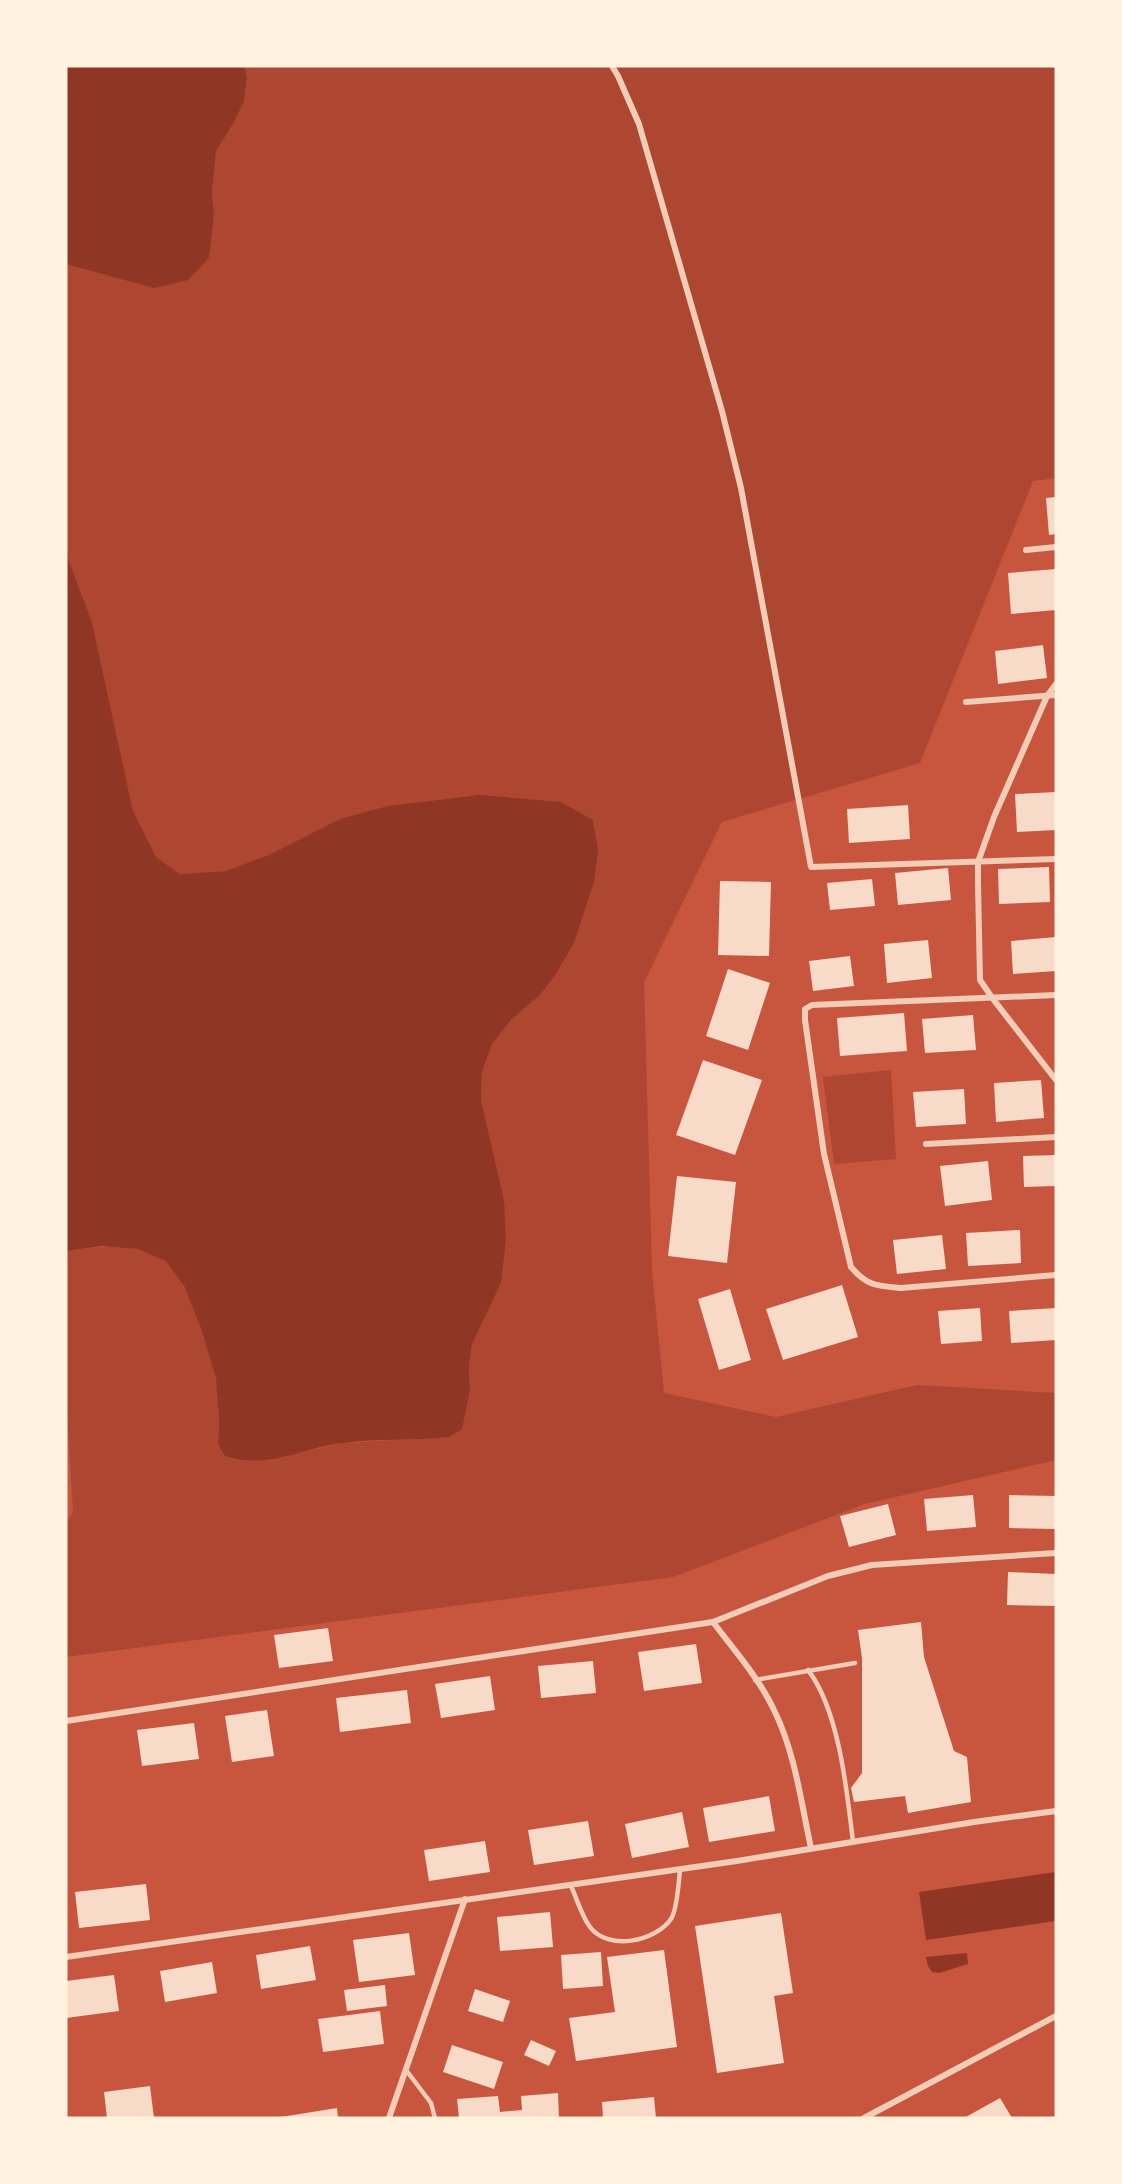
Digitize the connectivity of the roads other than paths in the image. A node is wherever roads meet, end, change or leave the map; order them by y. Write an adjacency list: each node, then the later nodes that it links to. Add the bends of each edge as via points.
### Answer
1 (612, 66): 9 (street, via 639,124 722,411 741,488 811,867)
2 (1056, 547): 3 (street)
3 (1026, 550)
4 (1056, 684): 6 (street)
5 (1056, 695): 6 (street)
6 (1047, 696): 7 (street); 9 (street)
7 (966, 702)
8 (1056, 859): 9 (street)
9 (978, 862): 11 (street, via 981,980)
10 (1056, 995): 11 (street)
11 (993, 999): 12 (street); 15 (street, via 812,1005 805,1009 824,1154 851,1267 861,1279 877,1286 901,1288)
12 (1056, 1080)
13 (1056, 1137): 14 (street)
14 (926, 1144)
15 (1056, 1275)
16 (1056, 1553): 17 (street, via 872,1565 828,1576)
17 (713, 1622): 20 (street); 21 (street)
18 (855, 1663): 19 (lane)
19 (808, 1670): 20 (lane); 23 (lane, via 832,1720)
20 (755, 1680): 24 (street, via 783,1732)
21 (66, 1721)
22 (1056, 1811): 23 (street)
23 (853, 1842): 24 (street)
24 (811, 1848): 25 (street)
25 (680, 1869): 26 (street); 26 (lane, via 673,1917 657,1934 634,1941 609,1939 591,1928)
26 (570, 1884): 27 (street)
27 (465, 1899): 28 (street); 30 (street)
28 (66, 1957)
29 (1056, 2016): 33 (street)
30 (406, 2070): 31 (street); 32 (lane, via 431,2103)
31 (389, 2118)
32 (435, 2118)
33 (864, 2118)

